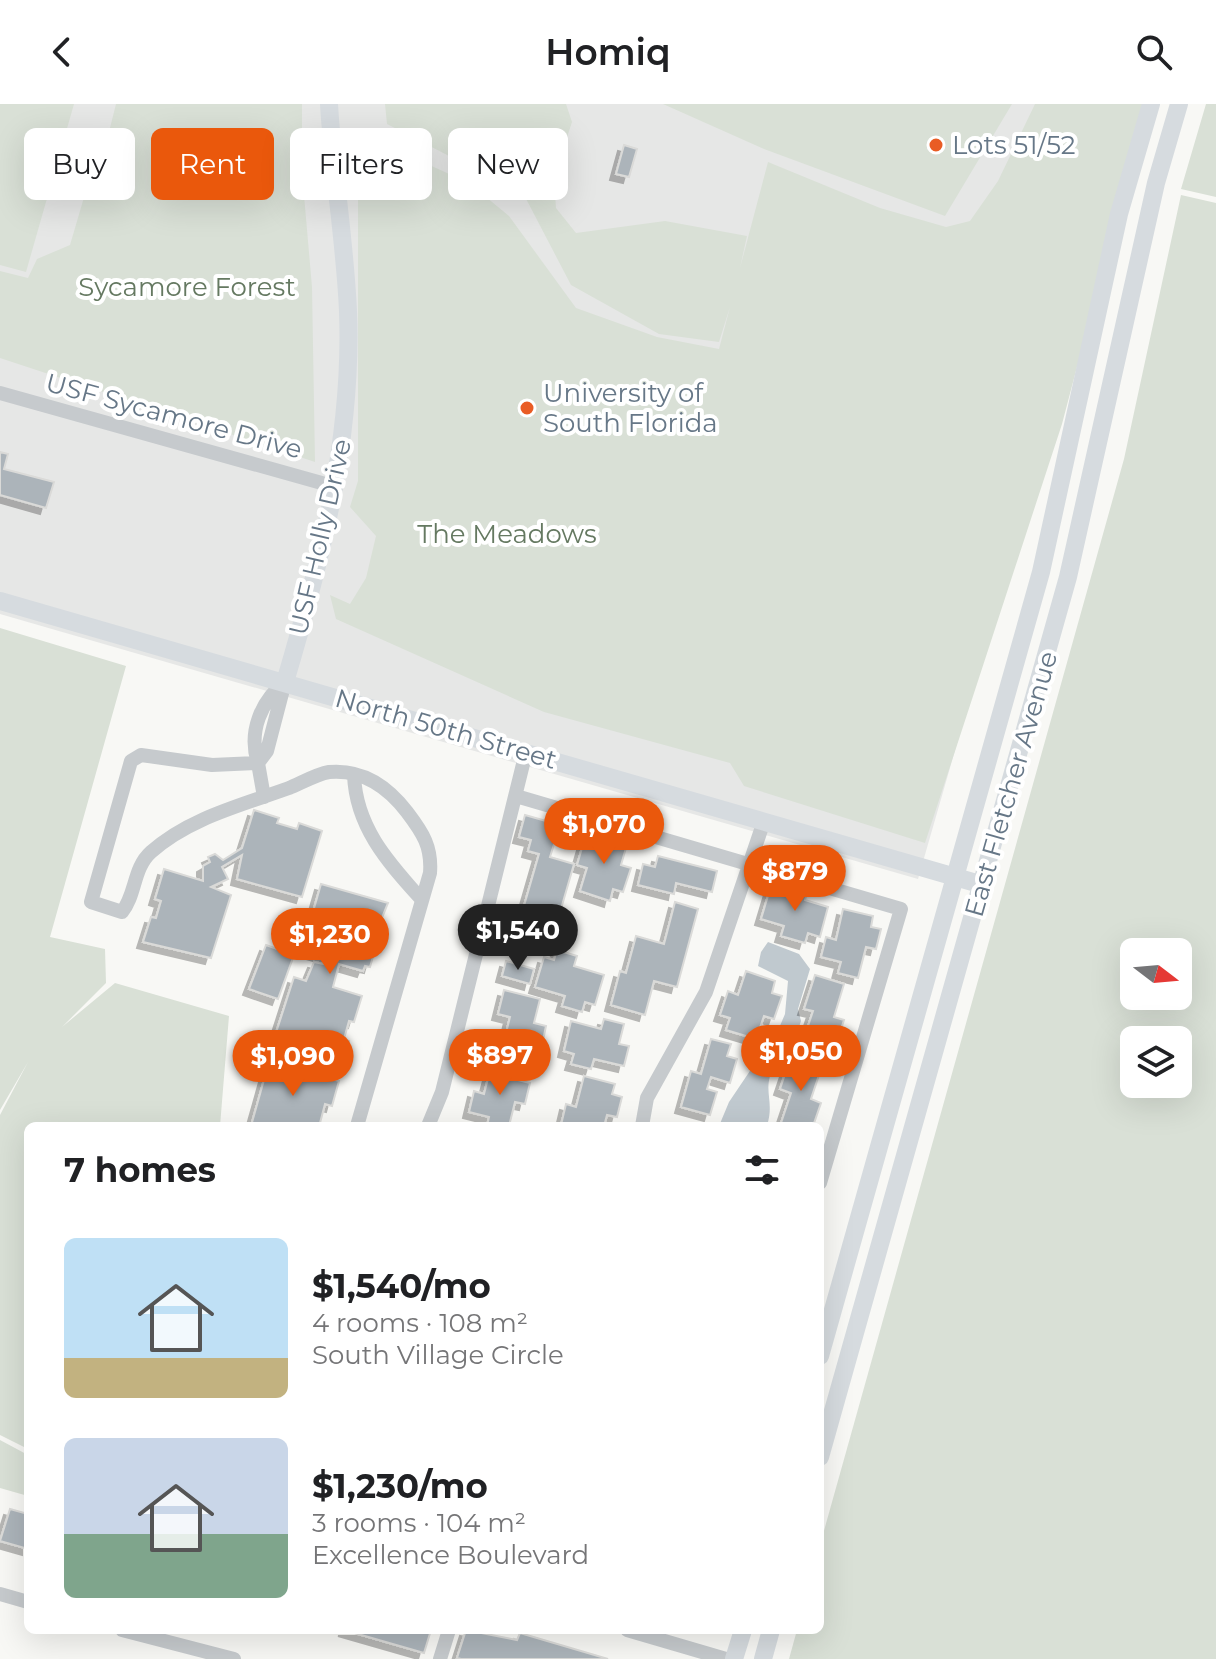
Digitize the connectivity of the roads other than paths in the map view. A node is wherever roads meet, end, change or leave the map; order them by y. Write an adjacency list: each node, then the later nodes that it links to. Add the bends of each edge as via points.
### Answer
1 (329, 104): 5 (main road, USF Holly Drive, via 348,310 345,426)
2 (1151, 104): 15 (main road, East Fletcher Avenue, via 1119,214 1041,572)
3 (1179, 104): 16 (main road, East Fletcher Avenue, via 1156,183 1068,577)
4 (0, 393): 5 (street, USF Sycamore Drive)
5 (336, 487): 7 (main road, USF Holly Drive)
6 (0, 601): 7 (main road, North 50th Street)
7 (285, 682): 8 (main road, North 50th Street); 9 (street, via 266,697 253,746)
8 (526, 752): 11 (street); 13 (main road, North 50th Street)
9 (258, 763): 12 (street); 12 (street, via 212,765 141,755 131,761 91,902 122,912 148,854 207,817)
10 (354, 775): 12 (street, via 328,772); 17 (street, via 355,800 366,827 386,860); 17 (street, via 391,790 425,836 431,857)
11 (516, 796): 14 (street); 19 (street, via 442,1092)
12 (264, 797)
13 (764, 821): 14 (street); 15 (main road, North 50th Street)
14 (749, 867): 20 (street, via 706,992 647,1098); 21 (street, via 901,909)
15 (955, 877): 16 (main road, North 50th Street); 22 (main road, East Fletcher Avenue)
16 (983, 885): 23 (main road, East Fletcher Avenue)
17 (422, 900): 18 (street)
18 (358, 1122)
19 (430, 1122)
20 (643, 1122)
21 (824, 1169)
22 (824, 1342)
23 (824, 1443)
24 (0, 1594): 25 (street)
25 (24, 1601)
26 (137, 1634): 31 (street)
27 (448, 1634): 32 (street)
28 (641, 1634): 33 (street)
29 (742, 1634): 34 (main road)
30 (770, 1634): 35 (main road)
31 (234, 1659)
32 (440, 1659)
33 (726, 1659)
34 (734, 1659)
35 (763, 1659)

